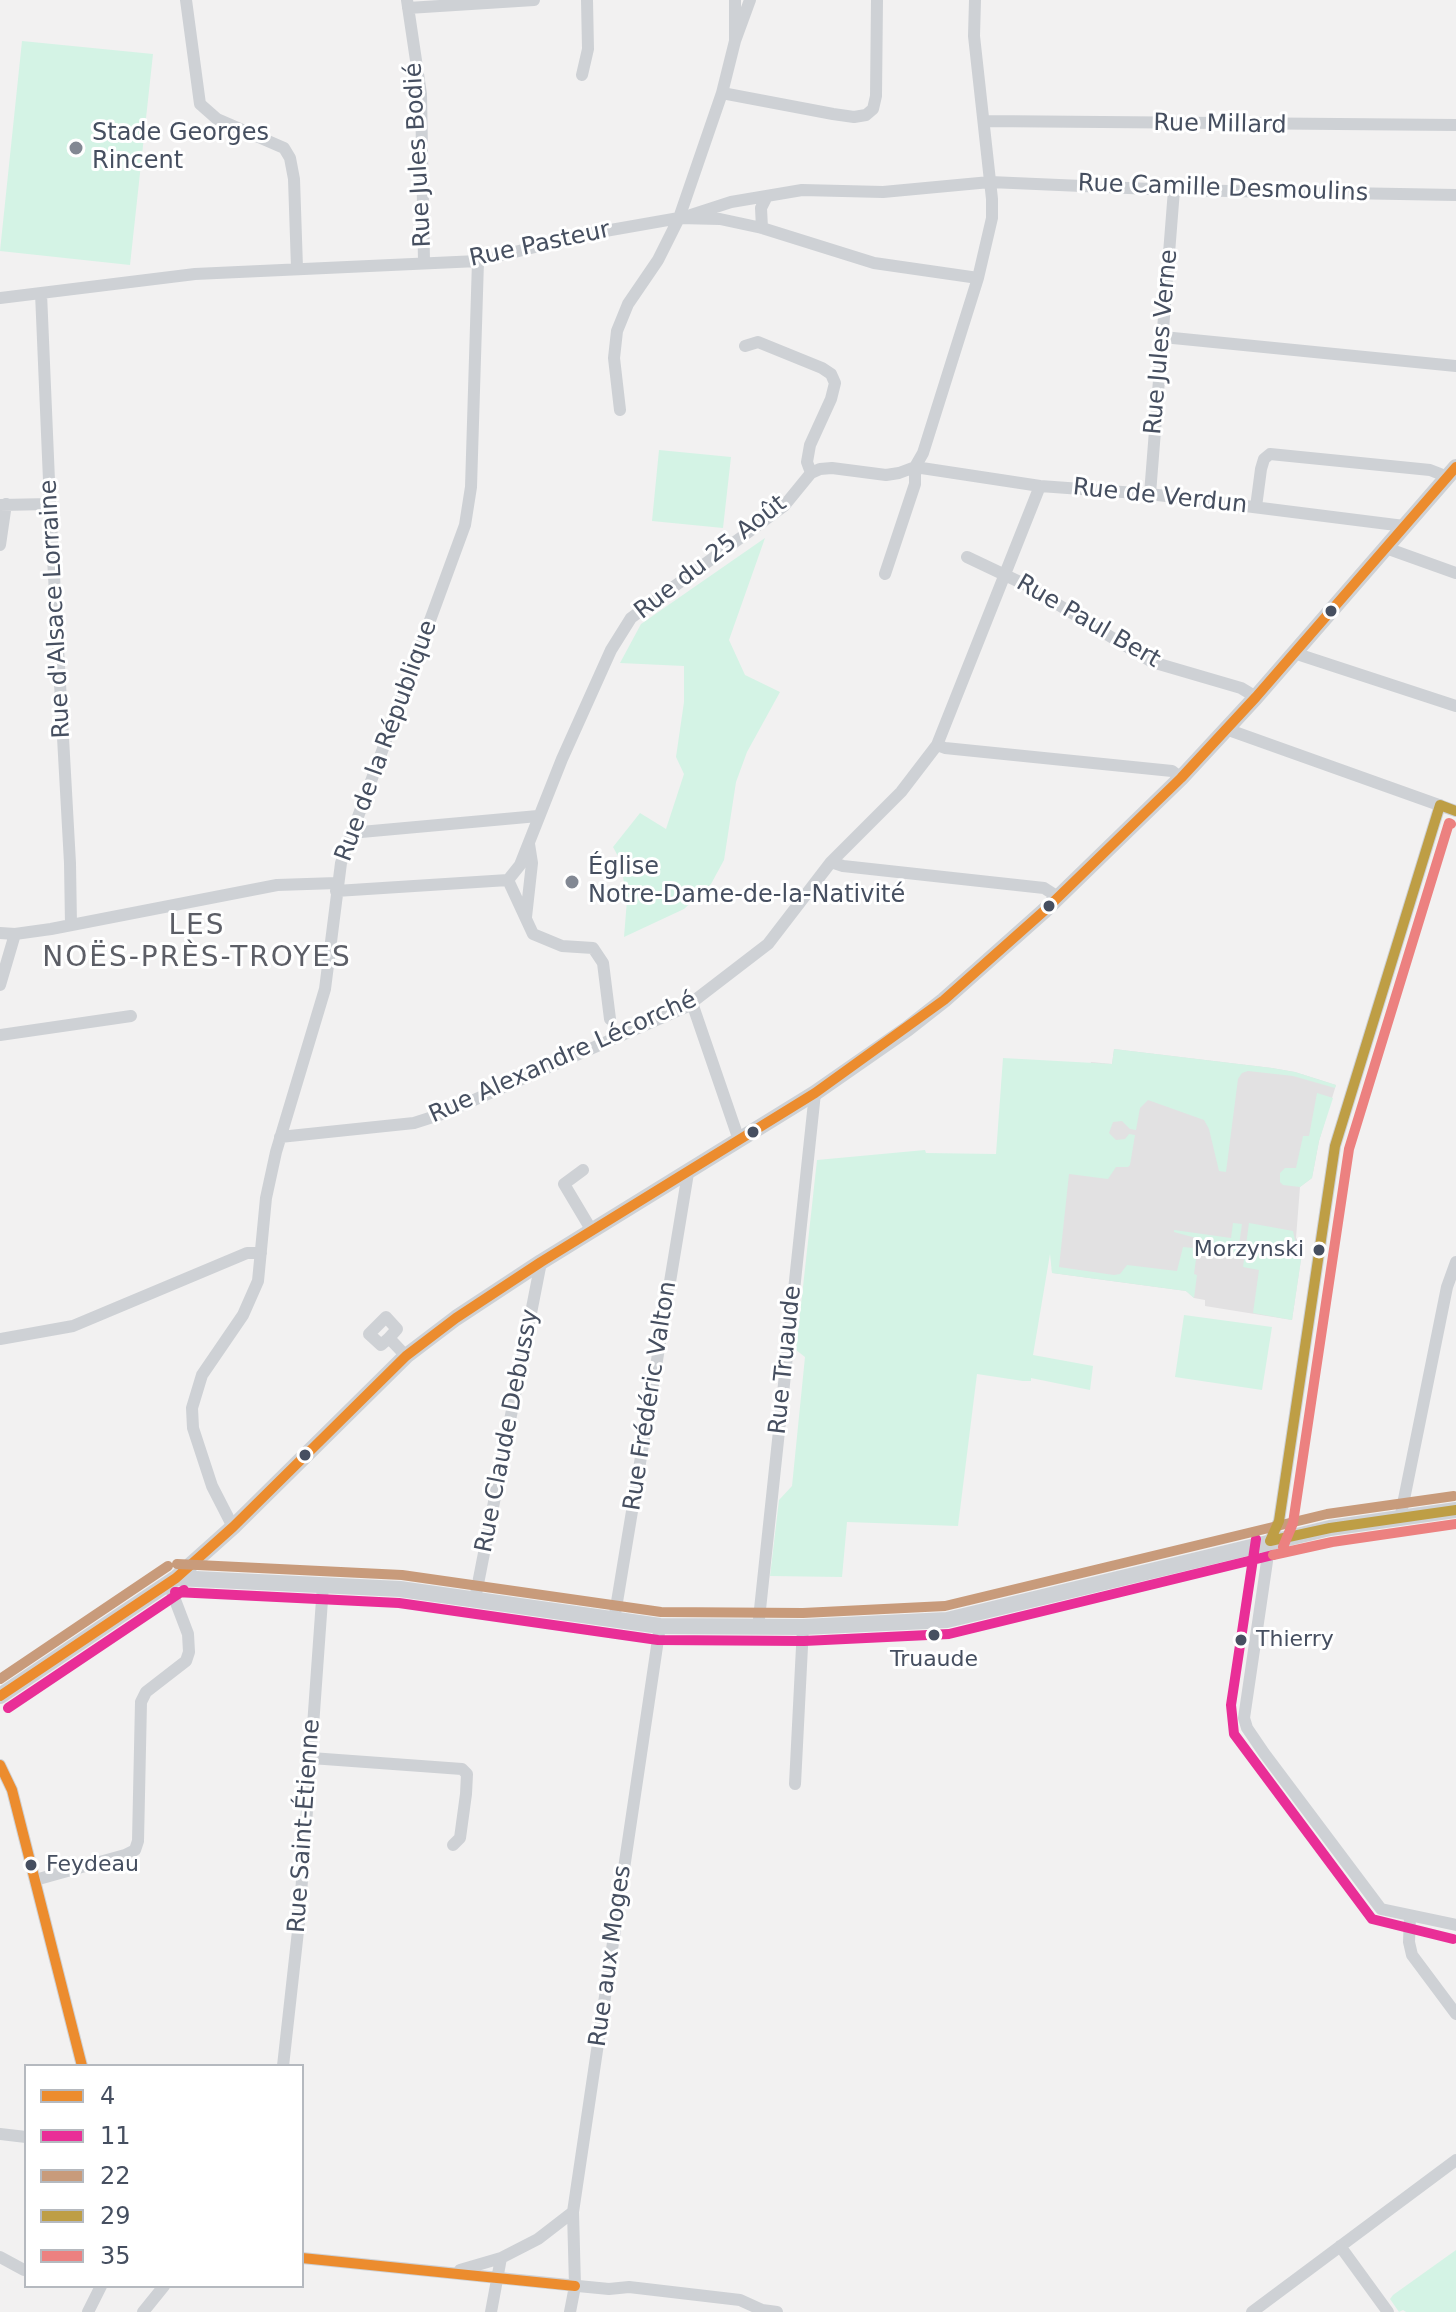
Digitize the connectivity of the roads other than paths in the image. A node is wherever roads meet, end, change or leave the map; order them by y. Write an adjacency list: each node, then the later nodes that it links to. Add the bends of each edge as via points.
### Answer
1 (186, 0): 22 (street, via 200,104 217,119 284,148 290,158)
2 (534, 0): 8 (street)
3 (587, 0): 10 (street, via 588,49)
4 (735, 0): 9 (street)
5 (750, 0): 9 (street)
6 (877, 0): 11 (street, via 876,96 866,115)
7 (975, 0): 12 (street)
8 (408, 4): 21 (street, Rue Jules Bodié, via 421,94)
9 (735, 41): 11 (street)
10 (582, 75)
11 (722, 93): 18 (street)
12 (984, 121): 13 (street, Rue Millard); 14 (street)
13 (1456, 125)
14 (990, 182): 15 (street, Rue Camille Desmoulins); 17 (street, Rue Camille Desmoulins); 23 (street, via 992,218)
15 (1174, 190): 16 (street, Rue Camille Desmoulins); 26 (street, Rue Jules Verne)
16 (1456, 195)
17 (767, 196): 18 (street, Rue Camille Desmoulins); 19 (street, via 761,208)
18 (679, 218): 19 (street, Rue Pasteur); 20 (street, Rue Pasteur); 29 (street, via 617,331)
19 (762, 228): 23 (street, Rue Pasteur, via 874,263)
20 (478, 261): 21 (street, Rue Pasteur); 54 (street, Rue de la République, via 472,477 465,525)
21 (424, 262): 22 (street, Rue Pasteur)
22 (297, 268): 24 (street, Rue Pasteur, via 181,275)
23 (978, 278): 30 (street)
24 (41, 293): 25 (street, Rue Pasteur); 36 (street, Rue d'Alsace Lorraine)
25 (0, 298)
26 (1163, 337): 28 (street); 34 (street, Rue Jules Verne)
27 (745, 346): 32 (street, via 758,342 831,374 831,399 810,445)
28 (1456, 366)
29 (620, 410)
30 (915, 467): 32 (street, via 886,475 832,468); 33 (street, Rue de Verdun); 43 (street, via 915,484)
31 (1452, 472): 37 (street, via 1270,454 1261,469); 38 (street)
32 (811, 473): 53 (street, Rue du 25 Août, via 784,506 631,618 611,650)
33 (1040, 486): 34 (street, Rue de Verdun); 44 (street, Rue Alexandre Lécorché)
34 (1150, 494): 37 (street, Rue de Verdun)
35 (3, 504): 36 (street); 39 (street)
36 (50, 504): 62 (street, Rue d'Alsace Lorraine)
37 (1256, 507): 38 (street, Rue de Verdun)
38 (1404, 526): 40 (street)
39 (0, 545)
40 (1386, 548): 42 (street); 45 (street)
41 (967, 557): 44 (street, Rue Paul Bert)
42 (1456, 573)
43 (885, 574)
44 (1005, 574): 46 (street, Rue Paul Bert, via 1152,662); 49 (street, Rue Alexandre Lécorché)
45 (1294, 653): 46 (street); 47 (street)
46 (1256, 697): 48 (street)
47 (1456, 706)
48 (1226, 729): 50 (street); 51 (street)
49 (937, 745): 50 (street, via 1172,771); 56 (street, Rue Alexandre Lécorché, via 901,792)
50 (1181, 778): 60 (street)
51 (1440, 805): 52 (street); 86 (street, via 1335,1146 1279,1521)
52 (1456, 811)
53 (538, 816): 54 (street); 55 (street, Rue du 25 Août)
54 (350, 833): 59 (street, Rue de la République)
55 (529, 841): 57 (street, Rue du 25 Août); 58 (street)
56 (831, 862): 60 (street, via 1044,888); 67 (street, Rue Alexandre Lécorché, via 768,944)
57 (512, 877): 58 (street); 59 (street); 61 (street)
58 (530, 883): 61 (street)
59 (337, 887): 62 (street, via 277,885); 72 (street, Rue de la République, via 325,989)
60 (1058, 897): 71 (street, via 944,1000)
61 (526, 920): 69 (street, via 533,934 547,941 593,948 603,963)
62 (71, 925): 64 (street)
63 (0, 933): 64 (street)
64 (15, 934): 65 (street)
65 (4, 951): 66 (street)
66 (0, 985)
67 (692, 1003): 72 (street, Rue Alexandre Lécorché, via 442,1114 414,1123); 73 (street)
68 (131, 1016): 70 (street)
69 (610, 1019)
70 (0, 1035)
71 (815, 1093): 73 (street); 93 (street, Rue Truaude)
72 (280, 1137): 77 (street, Rue de la République)
73 (739, 1140): 75 (street)
74 (583, 1170): 76 (street, via 564,1184)
75 (688, 1173): 76 (street); 90 (street, Rue Frédéric Valton)
76 (592, 1231): 78 (street)
77 (261, 1253): 81 (street, via 247,1253 73,1326); 85 (street, Rue de la République, via 252,1299 202,1375 192,1408 212,1486)
78 (541, 1262): 82 (street); 89 (street, Rue Claude Debussy)
79 (1456, 1262): 84 (street)
80 (389, 1338): 82 (street)
81 (0, 1339)
82 (406, 1356): 85 (street)
83 (1456, 1510): 84 (street)
84 (1400, 1519): 86 (street)
85 (233, 1527): 87 (street)
86 (1270, 1541): 92 (street, via 947,1620); 102 (street, via 1245,1707 1247,1728 1381,1909)
87 (173, 1581): 88 (street); 94 (street); 101 (street, via 189,1652 186,1661 146,1692 141,1702 135,1850)
88 (323, 1586): 89 (street); 95 (street, Rue Saint-Étienne)
89 (475, 1599): 90 (street)
90 (614, 1620): 91 (street)
91 (660, 1626): 93 (street); 110 (street, Rue aux Moges)
92 (803, 1627): 93 (street); 97 (street)
93 (758, 1628)
94 (0, 1696)
95 (311, 1758): 100 (street, via 462,1769 467,1774 466,1794 460,1838); 106 (street, Rue Saint-Étienne)
96 (0, 1765): 98 (street)
97 (795, 1784)
98 (12, 1790): 99 (street); 101 (street)
99 (0, 1801)
100 (453, 1845)
101 (35, 1880): 105 (street)
102 (1410, 1916): 103 (street); 104 (street, via 1412,1955)
103 (1456, 1925)
104 (1456, 2014)
105 (81, 2064)
106 (283, 2064)
107 (0, 2134): 108 (street)
108 (24, 2137)
109 (1456, 2160): 111 (street)
110 (573, 2212): 114 (street); 118 (street, Rue aux Moges)
111 (1340, 2246): 126 (street); 127 (street)
112 (0, 2257): 115 (street)
113 (304, 2258): 116 (street)
114 (501, 2258): 116 (street); 117 (street)
115 (24, 2270)
116 (450, 2272): 117 (street)
117 (496, 2278): 118 (street); 123 (street)
118 (575, 2286): 124 (street, Rue aux Moges); 125 (street, via 740,2300)
119 (100, 2288): 121 (street)
120 (162, 2288): 122 (street)
121 (88, 2312)
122 (143, 2312)
123 (491, 2312)
124 (570, 2312)
125 (777, 2312)
126 (1252, 2312)
127 (1388, 2312)

